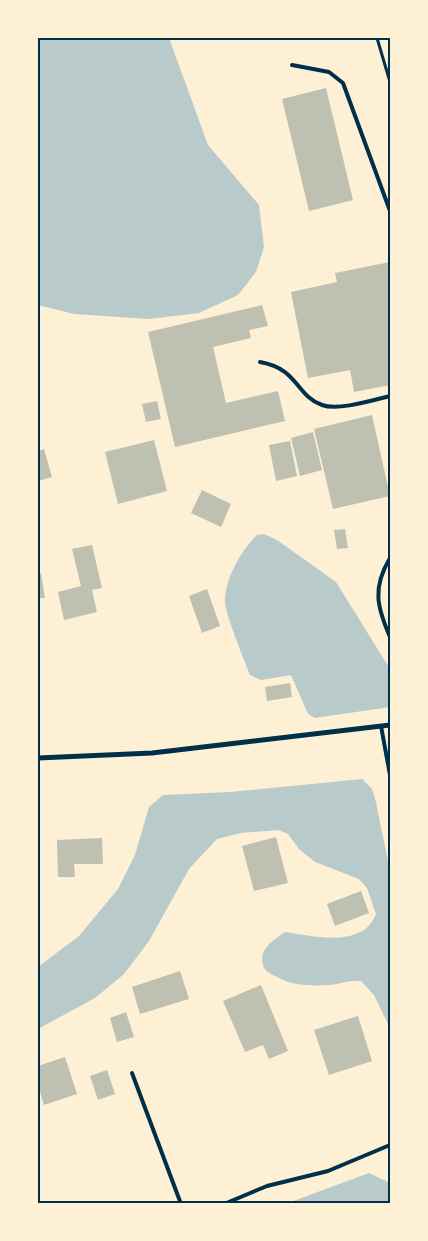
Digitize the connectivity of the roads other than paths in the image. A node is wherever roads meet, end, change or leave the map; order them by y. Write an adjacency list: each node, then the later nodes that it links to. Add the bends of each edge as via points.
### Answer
1 (292, 65): 2 (lane, via 329,72 343,83)
2 (390, 212)
3 (260, 362): 4 (lane, via 281,368 321,405 356,404)
4 (390, 396)
5 (390, 558): 6 (lane, via 381,574 377,594)
6 (390, 637)
7 (390, 725): 8 (street)
8 (382, 726): 9 (street, via 144,753); 10 (lane)
9 (38, 758)
10 (390, 775)
11 (132, 1073): 13 (lane)
12 (390, 1145): 14 (lane, via 328,1171 267,1186)
13 (181, 1204)
14 (224, 1204)

